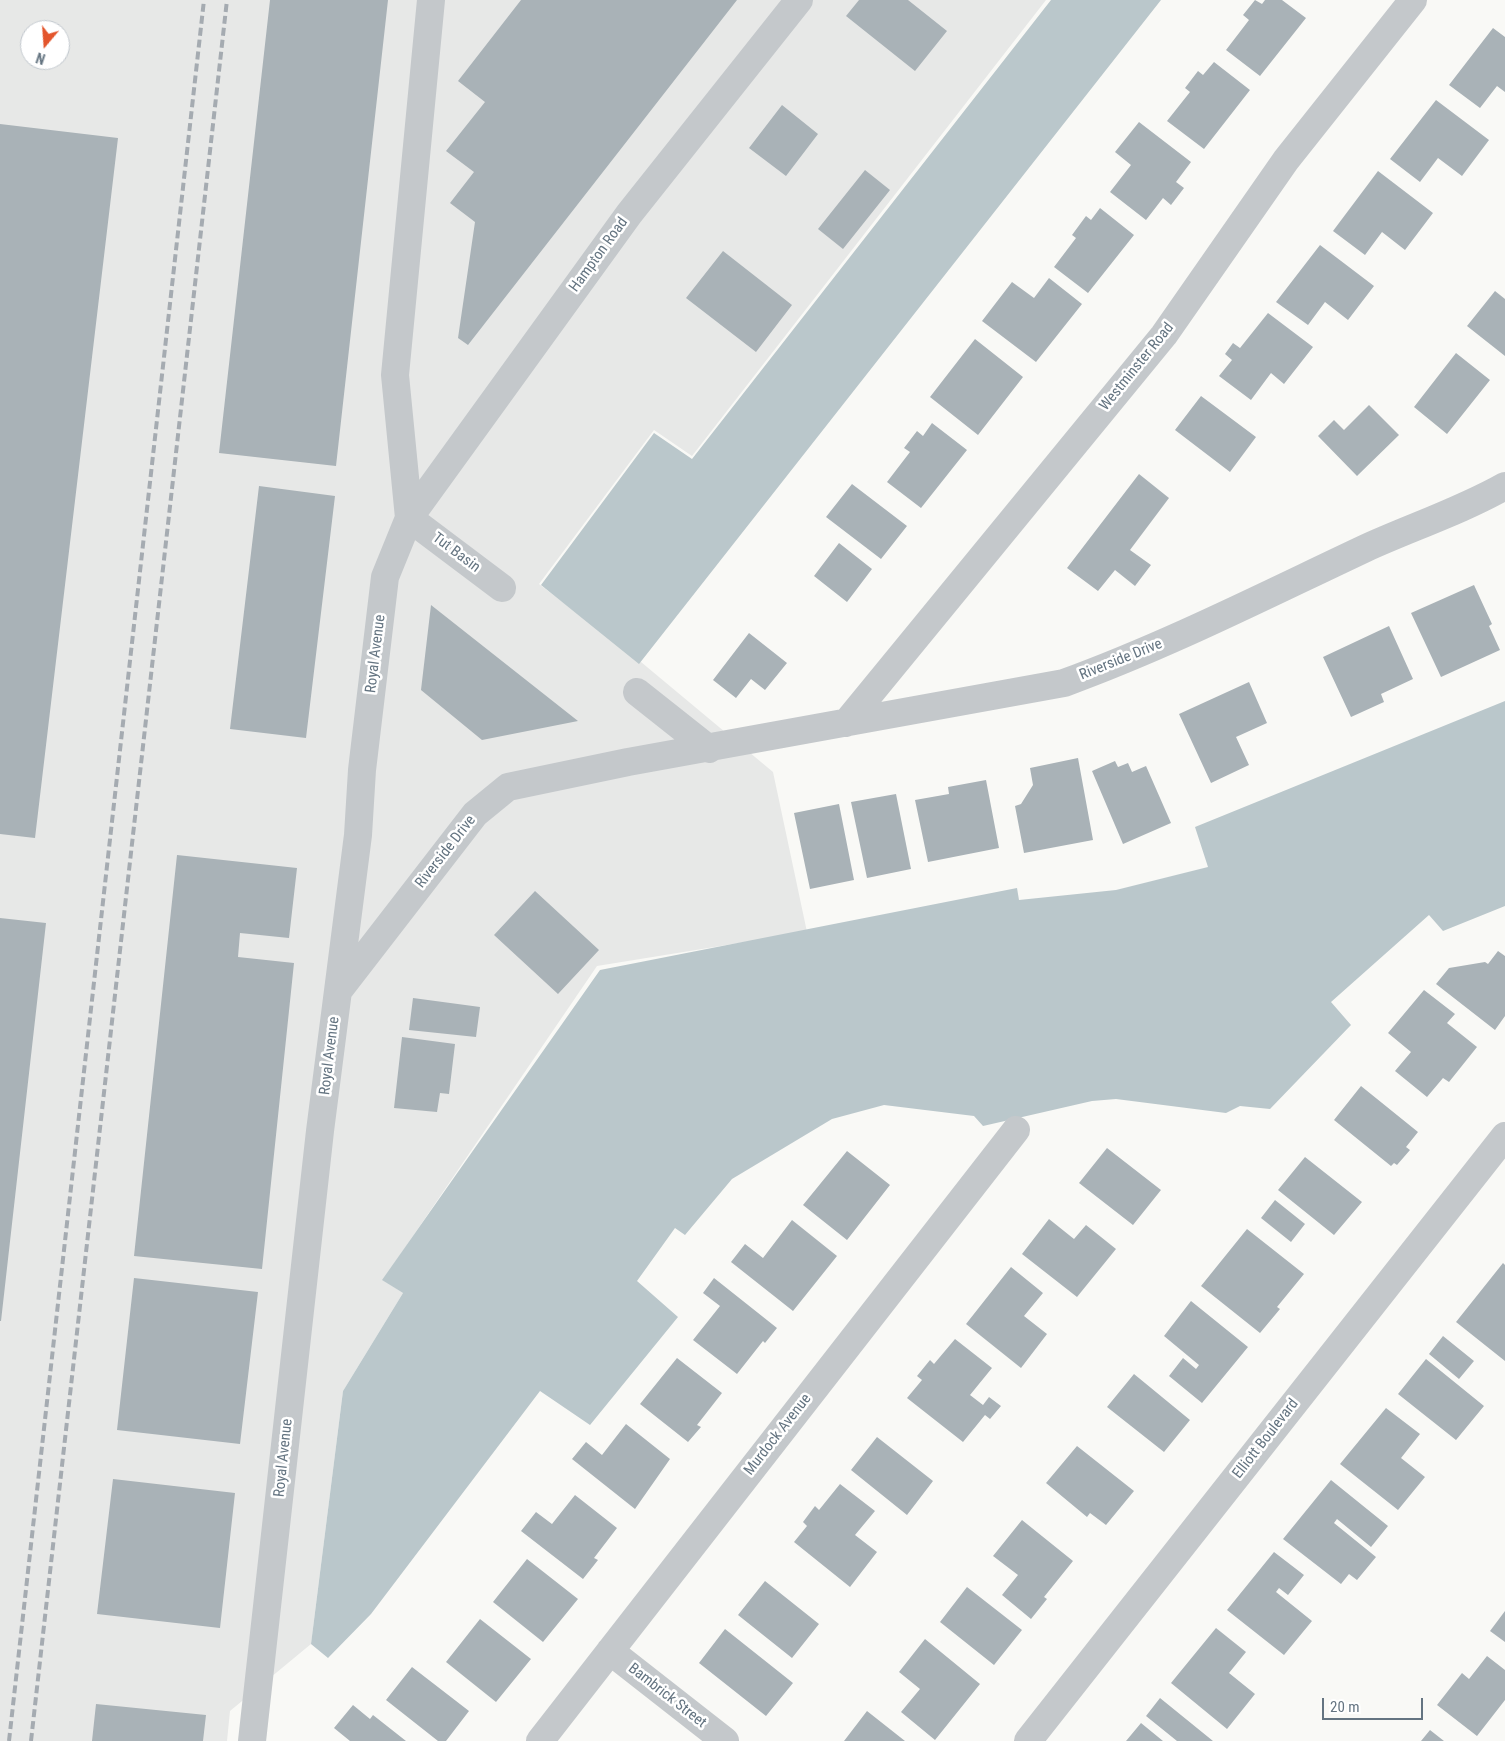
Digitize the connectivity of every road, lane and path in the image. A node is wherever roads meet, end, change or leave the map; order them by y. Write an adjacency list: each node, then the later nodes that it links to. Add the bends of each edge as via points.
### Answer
1 (432, 0): 5 (street, Royal Avenue, via 395,375)
2 (798, 0): 5 (street, Hampton Road, via 630,214)
3 (1413, 0): 8 (street, Westminster Road, via 1286,160 1164,335)
4 (1505, 486): 8 (street, Riverside Drive, via 1130,659 1064,683)
5 (409, 518): 6 (street, Tut Basin); 10 (street, Royal Avenue, via 385,577)
6 (502, 588)
7 (637, 692): 9 (street)
8 (846, 723): 9 (street, Riverside Drive)
9 (709, 749): 10 (street, Riverside Drive, via 508,787 475,814)
10 (338, 991): 14 (street, Royal Avenue)
11 (1016, 1130): 13 (street, Murdock Avenue)
12 (1505, 1136): 17 (street, Elliott Boulevard)
13 (610, 1651): 15 (street, Murdock Avenue); 16 (street, Bambrick Street)
14 (252, 1741)
15 (540, 1741)
16 (725, 1741)
17 (1028, 1741)

